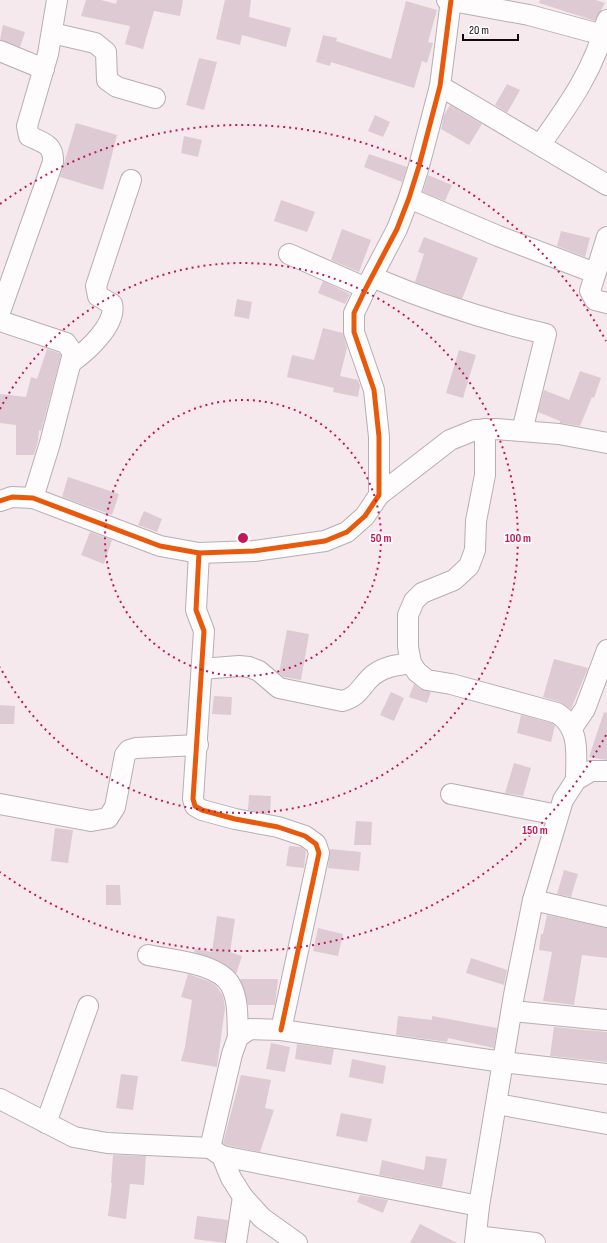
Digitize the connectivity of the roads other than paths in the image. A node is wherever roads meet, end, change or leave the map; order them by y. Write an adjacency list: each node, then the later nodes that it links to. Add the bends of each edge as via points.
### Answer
1 (57, 0): 4 (street)
2 (449, 0): 3 (street); 7 (street, via 447,42)
3 (605, 28): 9 (street, via 597,54 576,95)
4 (52, 34): 6 (street); 8 (street, via 95,43 106,52 107,80 117,88)
5 (0, 51): 6 (street)
6 (44, 69): 18 (street, via 27,132 29,136 51,147 54,154 53,162)
7 (440, 86): 9 (street); 12 (street)
8 (155, 98)
9 (540, 145): 11 (street)
10 (131, 180): 20 (street, via 96,286 98,296 112,304 113,309 100,336 87,351)
11 (607, 184)
12 (410, 198): 15 (street); 16 (street)
13 (607, 237): 15 (street)
14 (289, 254): 16 (street)
15 (595, 273): 17 (street, via 590,291 592,297)
16 (369, 282): 22 (street, via 480,318 546,334); 24 (street, via 354,313 353,323 374,390 379,437)
17 (607, 303)
18 (0, 312)
19 (0, 321): 20 (street, via 66,343 74,353)
20 (73, 361): 25 (street)
21 (484, 429): 22 (street); 24 (street, via 450,440); 29 (street, via 485,475 476,522 475,550 469,566 454,580 422,593 414,601 408,615)
22 (522, 431): 23 (street, via 559,434)
23 (607, 443)
24 (379, 495): 27 (street, via 365,516 346,532 325,541 254,551)
25 (33, 498): 26 (street); 27 (street, via 160,546)
26 (0, 501)
27 (199, 553): 30 (street, via 196,610 204,631)
28 (607, 650): 31 (street, via 585,709)
29 (411, 663): 30 (street, via 383,669 371,676 351,699 342,701 279,688 258,670 249,667); 31 (street, via 427,680 451,684 557,713 565,718)
30 (202, 669): 32 (street)
31 (572, 728): 34 (street, via 576,743)
32 (198, 745): 36 (street, via 129,750 125,755 115,807 108,818 91,821); 44 (street, via 193,799 195,806 235,819 278,827 305,836 316,844 318,852)
33 (607, 771): 34 (street, via 591,771)
34 (576, 780): 37 (street, via 563,800)
35 (451, 794): 37 (street)
36 (0, 804)
37 (558, 815): 38 (street)
38 (533, 900): 39 (street); 42 (street)
39 (607, 917)
40 (148, 955): 45 (street, via 209,968 224,976 236,1000)
41 (88, 1006): 50 (street)
42 (512, 1011): 43 (street); 46 (street)
43 (606, 1020)
44 (281, 1030): 45 (street, via 250,1029); 46 (street)
45 (238, 1037): 52 (street, via 232,1054)
46 (503, 1062): 47 (street); 49 (street)
47 (607, 1074)
48 (0, 1099): 50 (street)
49 (498, 1104): 51 (street); 54 (street)
50 (46, 1123): 52 (street, via 74,1137 107,1143)
51 (607, 1124)
52 (216, 1152): 53 (street); 54 (street)
53 (243, 1197): 56 (street); 57 (street, via 262,1218)
54 (479, 1206): 55 (street)
55 (476, 1240): 58 (street)
56 (236, 1243)
57 (297, 1243)
58 (535, 1243)

